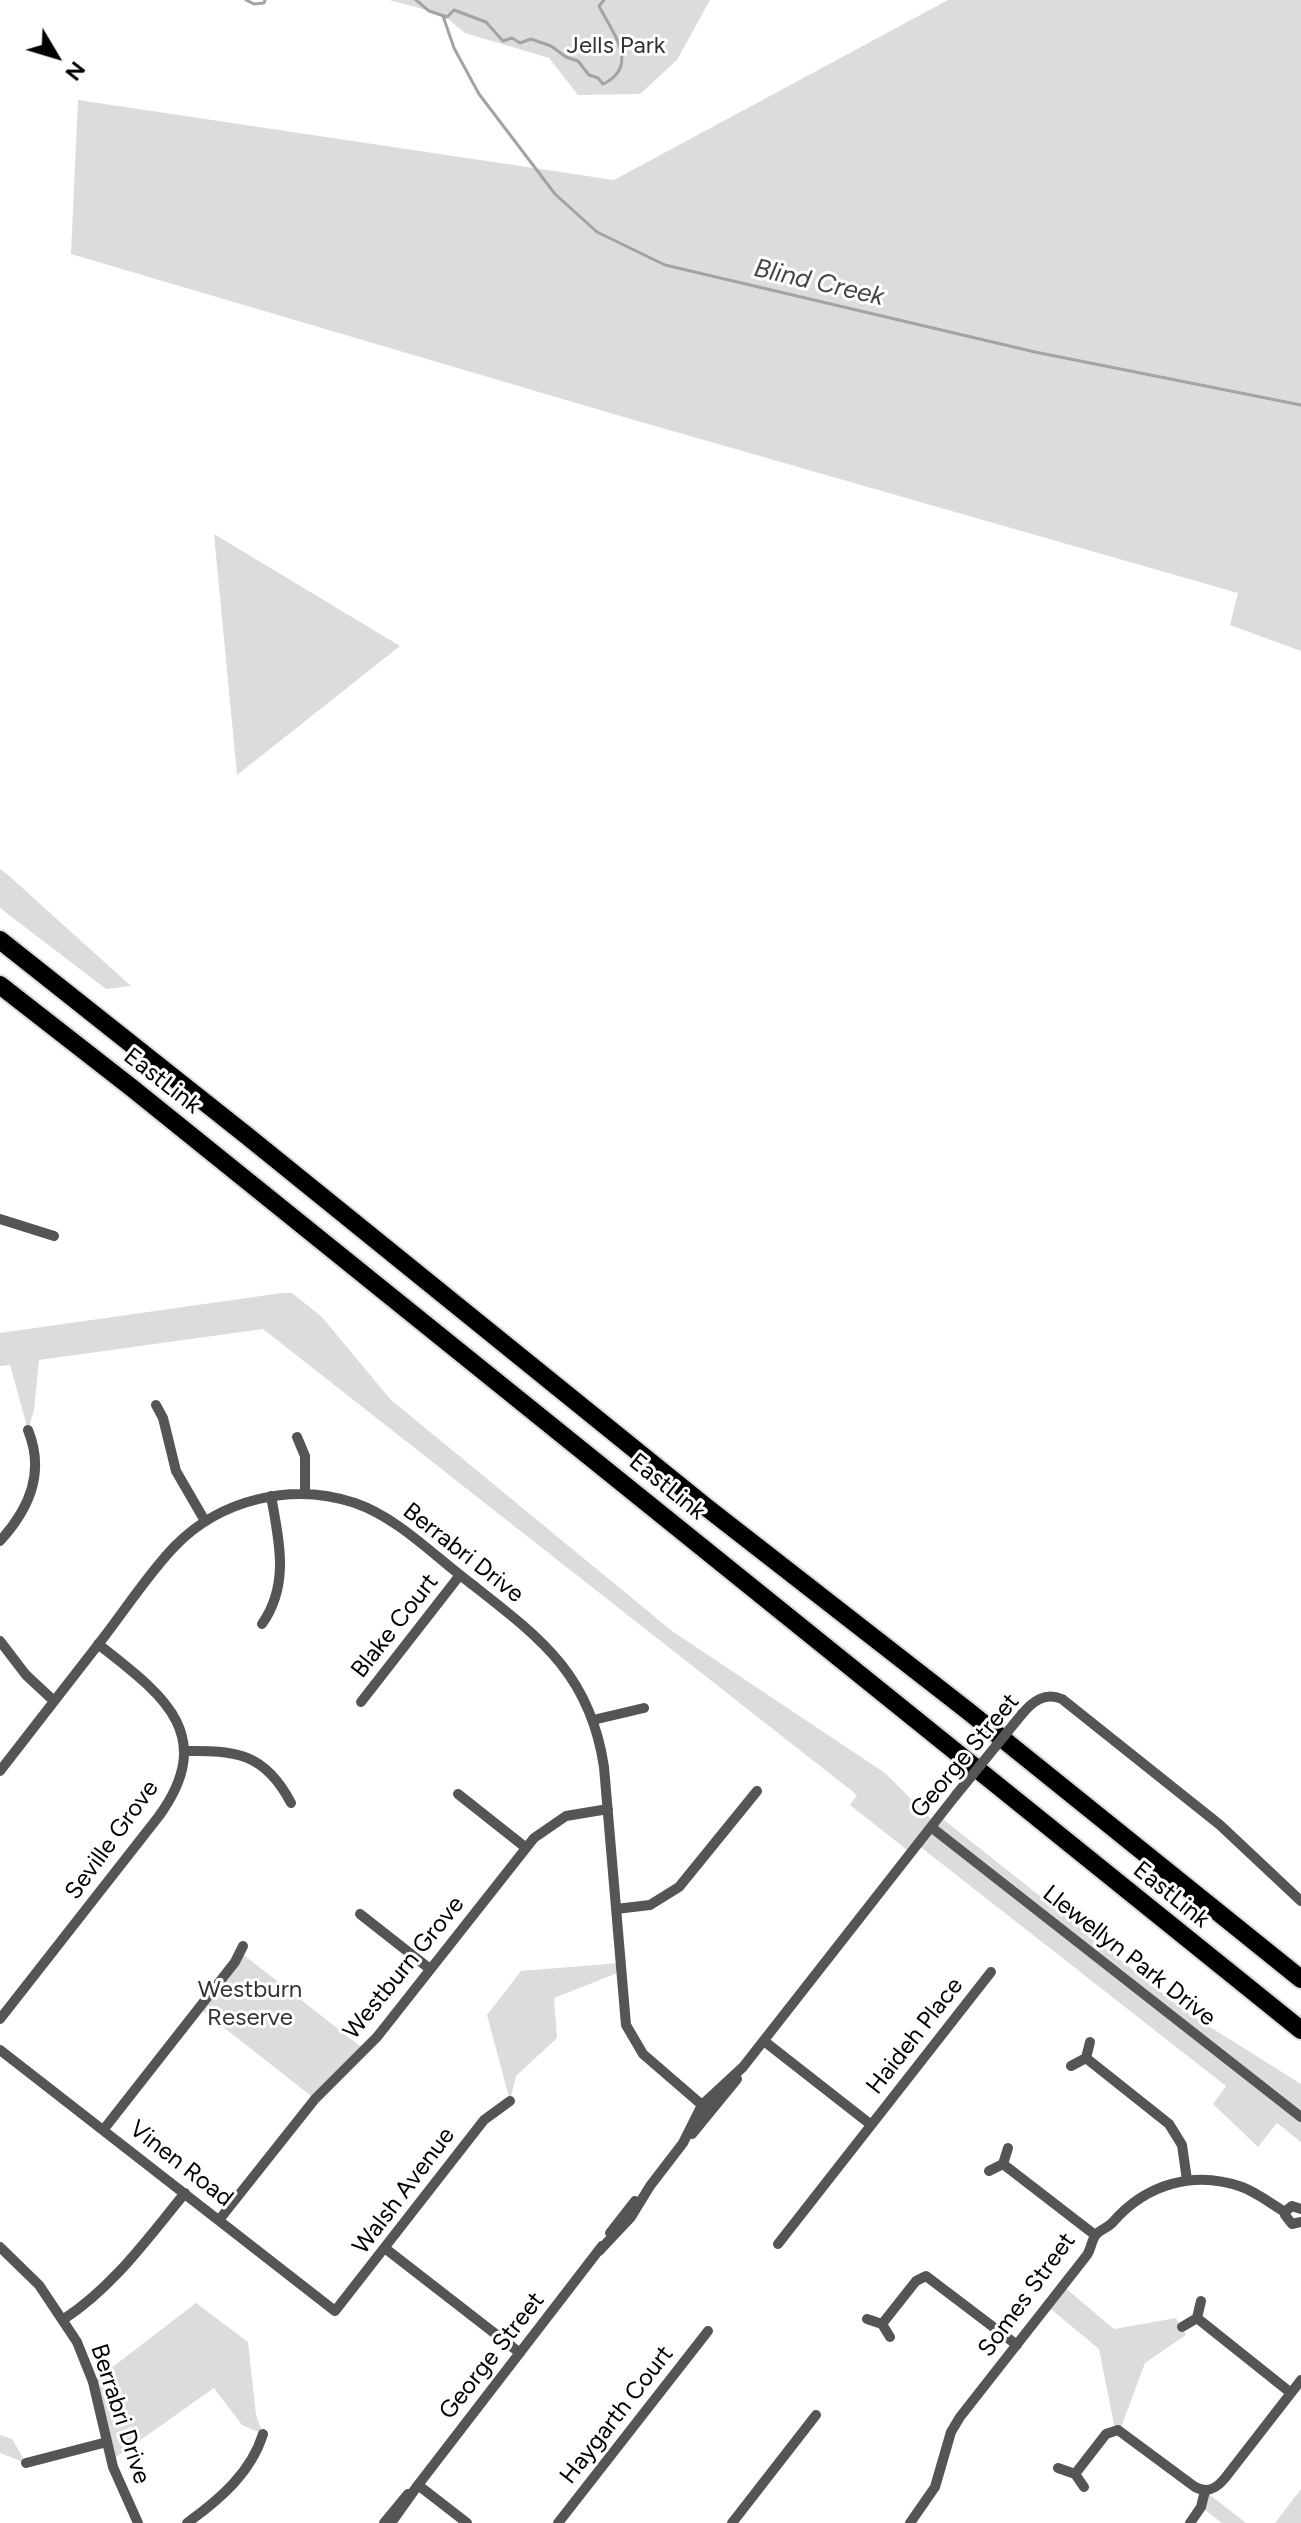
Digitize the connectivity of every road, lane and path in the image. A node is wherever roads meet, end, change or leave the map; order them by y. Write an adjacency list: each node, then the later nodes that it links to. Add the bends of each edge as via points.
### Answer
1 (0, 940): 34 (highway, EastLink)
2 (0, 985): 36 (highway, EastLink)
3 (0, 1219): 4 (street)
4 (54, 1236)
5 (156, 1405): 10 (street, via 176,1471)
6 (28, 1430): 11 (street, via 37,1457 33,1484)
7 (297, 1437): 8 (street, via 305,1456)
8 (305, 1494): 9 (street, Berrabri Drive); 12 (street, Berrabri Drive, via 353,1502 379,1514)
9 (271, 1496): 10 (street, Berrabri Drive); 13 (street, via 281,1568 276,1600)
10 (205, 1521): 15 (street, Berrabri Drive, via 168,1554)
11 (0, 1541)
12 (460, 1575): 17 (street, Blake Court); 19 (street, Berrabri Drive, via 551,1651)
13 (262, 1624)
14 (0, 1641): 16 (street)
15 (98, 1644): 16 (street, Berrabri Drive); 20 (street, via 164,1699)
16 (54, 1701): 21 (street, Berrabri Drive)
17 (361, 1702)
18 (644, 1708): 19 (street)
19 (593, 1720): 25 (street, Berrabri Drive)
20 (184, 1751): 24 (street, via 250,1758 271,1773); 35 (street, Seville Grove, via 178,1783 165,1807)
21 (0, 1771)
22 (757, 1791): 29 (street, via 672,1894 650,1905)
23 (458, 1794): 27 (street)
24 (291, 1803)
25 (608, 1809): 27 (street, Westburn Grove, via 566,1816); 29 (street, Berrabri Drive)
26 (931, 1827): 28 (street, George Street, bridge, via 1022,1714 1041,1697 1055,1696 1220,1825); 37 (street, George Street); 44 (street, Llewellyn Park Drive)
27 (525, 1847): 32 (street, Westburn Grove)
28 (1301, 1901)
29 (616, 1909): 43 (street, Berrabri Drive, via 626,2025 643,2054)
30 (360, 1914): 32 (street)
31 (243, 1946): 46 (street)
32 (430, 1969): 54 (street, Westburn Grove, via 370,2046 315,2099)
33 (991, 1972): 45 (street, Haideh Place)
34 (1301, 1979)
35 (0, 2019)
36 (1301, 2030)
37 (764, 2041): 43 (street, George Street, via 727,2094); 45 (street, Haideh Place)
38 (1090, 2042): 40 (street)
39 (0, 2050): 46 (street, Vinen Road)
40 (1086, 2058): 41 (street); 50 (street, via 1169,2124 1180,2140)
41 (1071, 2066)
42 (510, 2101): 59 (street, Walsh Avenue, via 484,2120)
43 (707, 2104): 70 (street, George Street, via 702,2125)
44 (1301, 2117)
45 (870, 2124): 57 (street, Haideh Place)
46 (104, 2129): 51 (street, Vinen Road)
47 (1008, 2148): 48 (street)
48 (1003, 2164): 49 (street); 56 (street)
49 (989, 2171)
50 (1187, 2180): 53 (street, Somes Street, via 1242,2187); 56 (street, Somes Street, via 1138,2199)
51 (185, 2193): 54 (street, Vinen Road); 63 (street, via 110,2283)
52 (1301, 2209): 53 (street, via 1292,2206)
53 (1285, 2212): 55 (street, Somes Street, via 1289,2223)
54 (219, 2220): 61 (street, Vinen Road)
55 (1301, 2222)
56 (1095, 2235): 69 (street, Somes Street, via 1087,2255)
57 (778, 2244)
58 (0, 2247): 63 (street, Berrabri Drive, via 29,2273)
59 (386, 2249): 61 (street, Walsh Avenue); 70 (street)
60 (1201, 2301): 62 (street)
61 (335, 2311)
62 (1197, 2318): 66 (street); 72 (street)
63 (64, 2319): 75 (street, Berrabri Drive, via 93,2382)
64 (867, 2319): 65 (street)
65 (882, 2324): 68 (street); 69 (street, via 926,2276)
66 (1182, 2327)
67 (708, 2331): 88 (street, Haygarth Court)
68 (890, 2337)
69 (1017, 2345): 82 (street, Somes Street, via 955,2424 938,2480)
70 (520, 2353): 79 (street, George Street)
71 (1301, 2380): 72 (street)
72 (1291, 2393): 81 (street, via 1225,2478)
73 (816, 2415): 89 (street)
74 (263, 2434): 84 (street, via 253,2459 233,2484)
75 (107, 2442): 76 (street); 83 (street, Berrabri Drive)
76 (26, 2463)
77 (1058, 2468): 78 (street)
78 (1075, 2474): 80 (street); 81 (street, via 1106,2434 1118,2430)
79 (418, 2485): 85 (street, George Street); 86 (street, George Street); 87 (street)
80 (1084, 2487)
81 (1205, 2491): 90 (street)
82 (917, 2520)
83 (138, 2523)
84 (187, 2523)
85 (384, 2523)
86 (391, 2523)
87 (467, 2523)
88 (558, 2523)
89 (732, 2523)
90 (1190, 2523)

